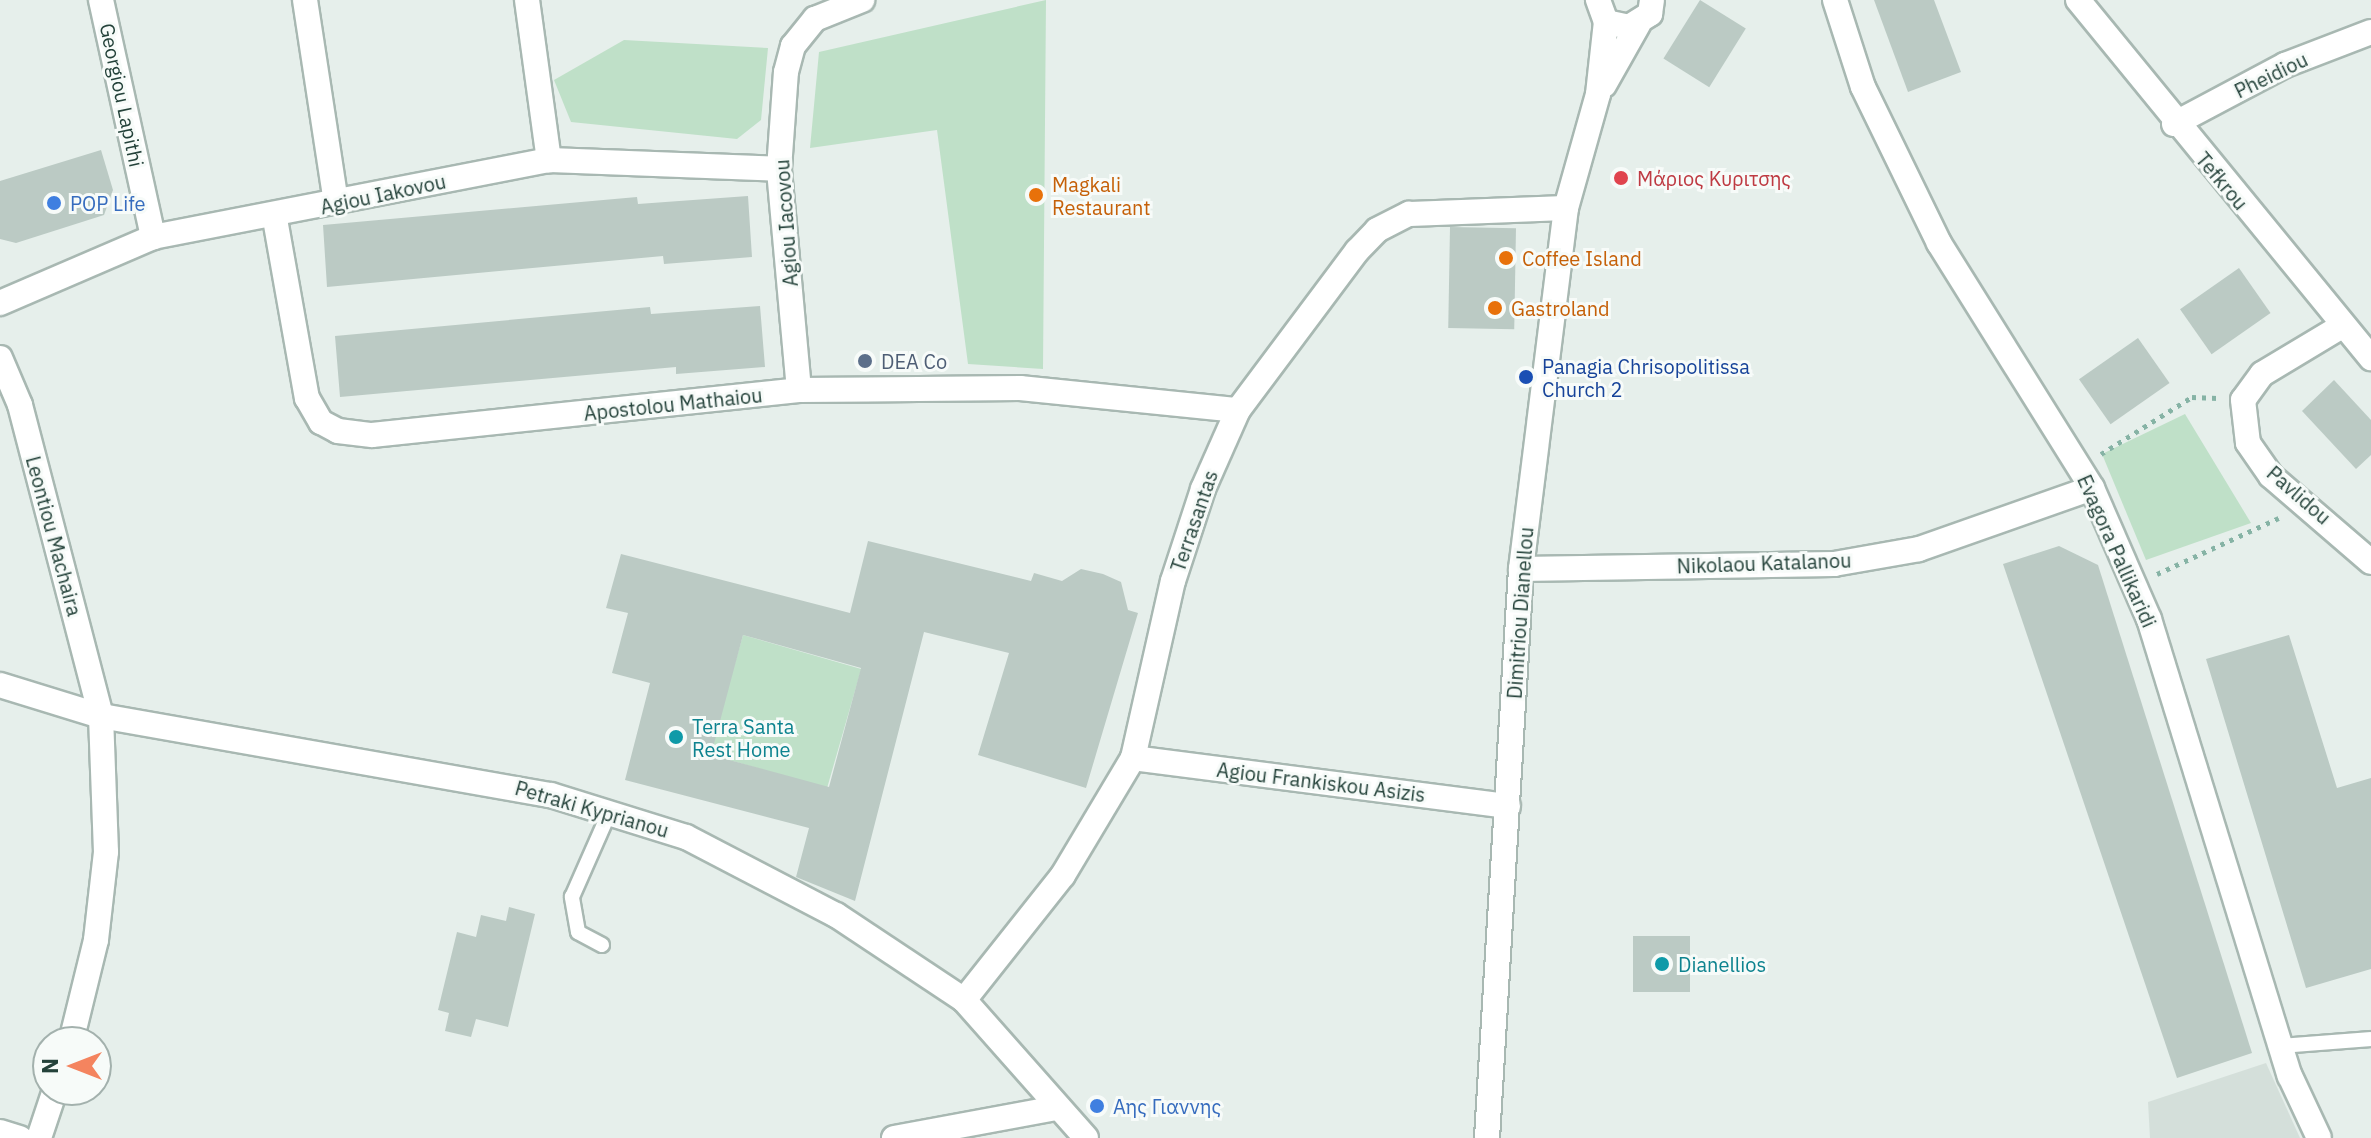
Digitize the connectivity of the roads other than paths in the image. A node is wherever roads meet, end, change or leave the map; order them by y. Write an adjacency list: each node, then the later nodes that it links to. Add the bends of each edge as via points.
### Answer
1 (101, 0): 17 (street, Georgiou Lapithi)
2 (305, 0): 14 (street)
3 (527, 0): 12 (street)
4 (862, 0): 13 (street, Agiou Iacovou, via 815,19 793,46)
5 (1835, 0): 23 (street, Evagora Pallikaridi, via 1863,87 1939,243)
6 (2078, 0): 11 (street, Tefkrou)
7 (1650, 8): 8 (street); 10 (street, Dimitriou Dianellou)
8 (1602, 11): 10 (street, Dimitriou Dianellou)
9 (2371, 32): 11 (street, Pheidiou, via 2285,65)
10 (1598, 94): 15 (street, Dimitriou Dianellou)
11 (2174, 124): 19 (street, Tefkrou)
12 (549, 160): 13 (street, Agiou Iakovou); 14 (street, Agiou Iakovou)
13 (779, 169): 21 (street, Agiou Iacovou)
14 (336, 202): 16 (street, Agiou Iakovou)
15 (1566, 208): 22 (street, Terrasantas, via 1443,208 1377,230); 25 (street, Dimitriou Dianellou)
16 (275, 219): 17 (street, Agiou Iakovou); 21 (street, Apostolou Mathaiou, via 307,398 321,422 338,431 402,432)
17 (153, 237): 18 (street, Agiou Iakovou)
18 (0, 303)
19 (2360, 342): 24 (street, Pavlidou, via 2262,374 2243,400 2248,443 2271,476)
20 (0, 358): 27 (street, Leontiou Machaira, via 20,405)
21 (799, 390): 22 (street, Apostolou Mathaiou, via 1020,388)
22 (1238, 410): 28 (street, Terrasantas, via 1173,581)
23 (2092, 488): 25 (street, Nikolaou Katalanou, via 1919,549 1834,564); 35 (street, Evagora Pallikaridi, via 2134,584)
24 (2371, 562)
25 (1521, 569): 29 (street, Dimitriou Dianellou)
26 (0, 685): 27 (street, Petraki Kyprianou)
27 (101, 716): 30 (street, Petraki Kyprianou, via 474,778); 33 (street, Leontiou Machaira, via 106,852 96,940)
28 (1133, 758): 29 (street, Agiou Frankiskou Asizis); 32 (street, Terrasantas, via 1063,875)
29 (1508, 806): 44 (street, Dimitriou Dianellou)
30 (610, 811): 31 (lane, via 572,897 578,932); 32 (street, Petraki Kyprianou, via 748,864)
31 (602, 945)
32 (964, 1000): 37 (street, Petraki Kyprianou)
33 (75, 1026)
34 (2371, 1039): 35 (lane)
35 (2281, 1046): 45 (street, Evagora Pallikaridi)
36 (50, 1106): 41 (street)
37 (1056, 1108): 39 (street); 43 (street, Petraki Kyprianou)
38 (0, 1132): 40 (street)
39 (955, 1132): 42 (street)
40 (20, 1138)
41 (39, 1138)
42 (894, 1138)
43 (1086, 1138)
44 (1487, 1138)
45 (2319, 1138)

